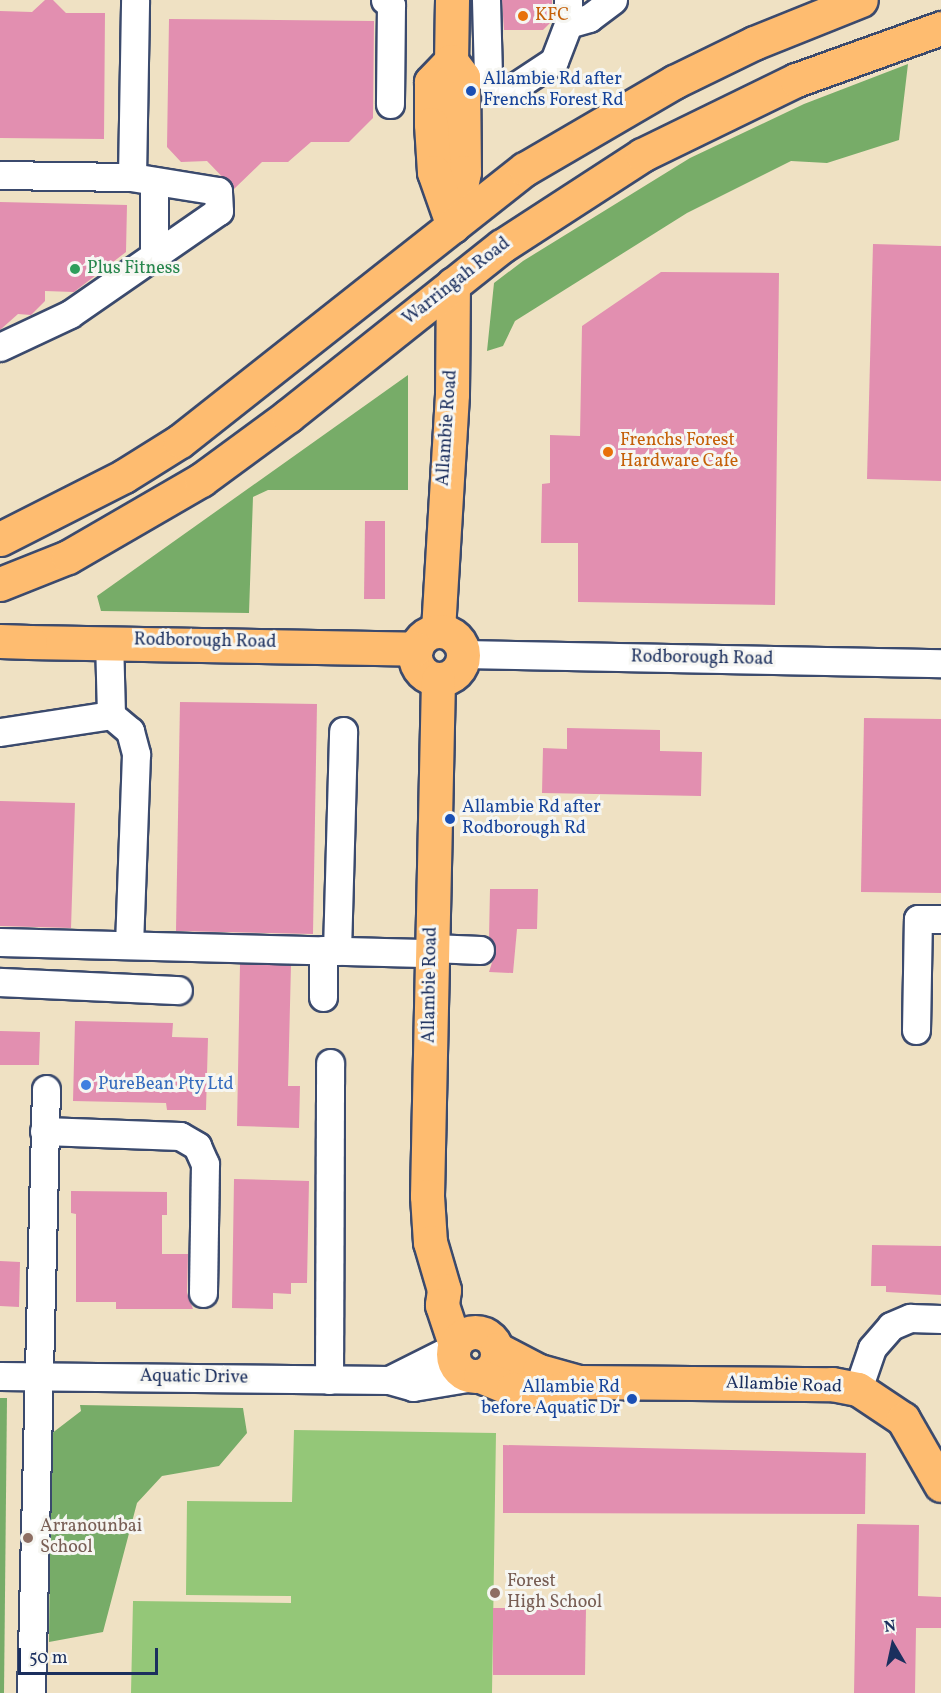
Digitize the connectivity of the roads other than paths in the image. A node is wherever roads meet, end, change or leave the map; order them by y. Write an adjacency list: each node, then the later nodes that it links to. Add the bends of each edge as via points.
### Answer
1 (135, 0): 13 (street)
2 (385, 0): 11 (street, via 391,5)
3 (431, 0): 10 (main road)
4 (452, 0): 10 (main road, Allambie Road)
5 (486, 0): 8 (street, via 488,76 502,89 513,88 554,61)
6 (613, 0): 8 (street, via 589,18)
7 (861, 0): 14 (main road, via 754,43 602,121 525,169)
8 (567, 18)
9 (941, 28): 16 (main road, Warringah Road, via 796,80 642,155 560,206)
10 (451, 49): 14 (main road, Allambie Road, via 463,77 464,172)
11 (390, 104)
12 (0, 175): 13 (street)
13 (143, 179): 15 (street); 15 (street, via 218,191 219,211)
14 (453, 226): 16 (main road, Allambie Road); 18 (main road, via 180,441 124,476)
15 (154, 258): 17 (street, via 69,314)
16 (453, 285): 19 (main road, Warringah Road, via 201,480 68,557); 20 (main road, Allambie Road, via 452,394)
17 (0, 347)
18 (0, 539)
19 (0, 585)
20 (427, 640): 22 (main road, Rodborough Road); 23 (main road, via 453,635); 25 (main road, via 420,669)
21 (15, 641): 22 (main road, Rodborough Road)
22 (109, 641): 26 (street)
23 (464, 654): 24 (street, Rodborough Road); 25 (main road, via 453,674)
24 (941, 663)
25 (438, 679): 32 (main road, Allambie Road)
26 (111, 715): 28 (street); 31 (street, via 130,731 136,754)
27 (343, 730): 34 (street)
28 (0, 732)
29 (941, 920): 39 (street, via 918,919)
30 (0, 942): 31 (street)
31 (120, 945): 34 (street); 36 (street)
32 (432, 950): 33 (street); 34 (street); 45 (main road, Allambie Road, via 427,1196 430,1242 444,1290 442,1305)
33 (480, 950)
34 (330, 951): 38 (street)
35 (0, 982): 36 (street)
36 (109, 987): 37 (street)
37 (178, 990)
38 (323, 997)
39 (916, 1030)
40 (330, 1063): 49 (street)
41 (46, 1089): 42 (street)
42 (44, 1131): 43 (street, via 180,1136 197,1146 205,1164); 47 (street)
43 (203, 1293)
44 (941, 1319): 52 (street, via 910,1318 891,1326 872,1348)
45 (471, 1343): 48 (main road, via 492,1369); 50 (street, Aquatic Drive); 51 (main road, Allambie Road, via 539,1371)
46 (0, 1376): 47 (street, Aquatic Drive)
47 (38, 1376): 49 (street, Aquatic Drive); 54 (street)
48 (476, 1376): 50 (street, Aquatic Drive, via 413,1387); 51 (main road, Allambie Road, via 497,1386 532,1391 556,1391)
49 (329, 1380): 50 (street, Aquatic Drive)
50 (389, 1380)
51 (579, 1382): 52 (main road, Allambie Road, via 832,1384)
52 (858, 1389): 53 (main road, Allambie Road, via 903,1419)
53 (941, 1485)
54 (31, 1693)

